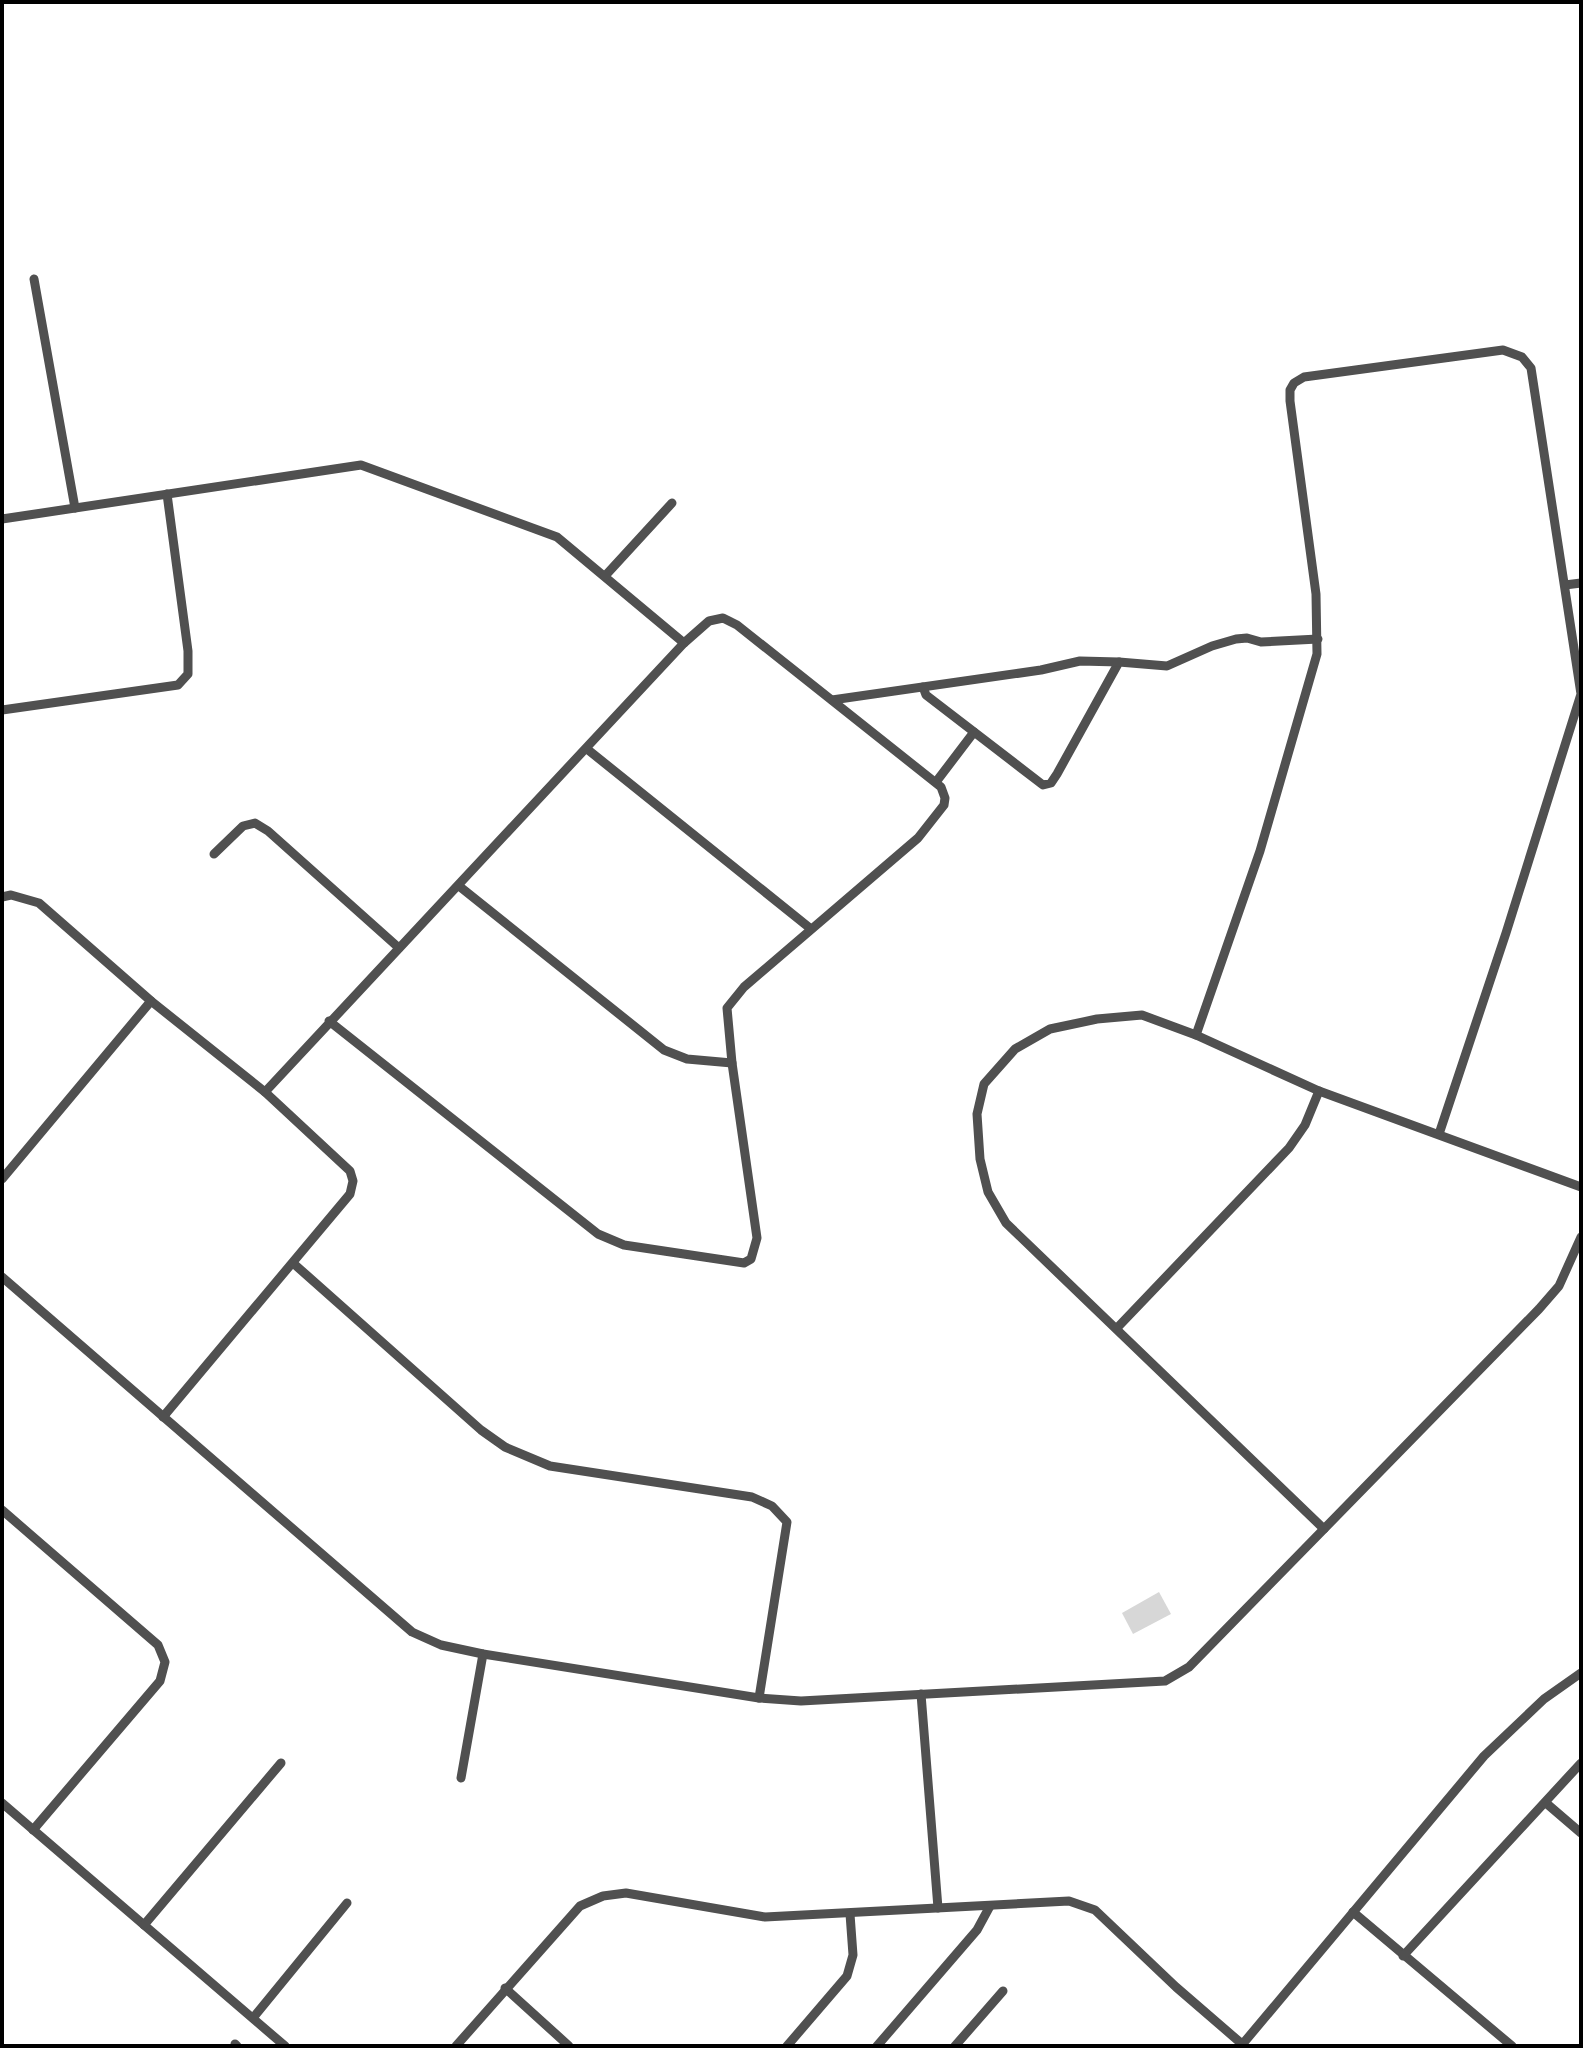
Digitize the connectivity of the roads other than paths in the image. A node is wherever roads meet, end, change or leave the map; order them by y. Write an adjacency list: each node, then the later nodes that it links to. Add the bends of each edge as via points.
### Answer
1 (34, 279): 4 (street)
2 (167, 494): 4 (street); 6 (street, via 361,465 557,537); 14 (street, via 188,674 178,685)
3 (672, 503): 6 (street)
4 (75, 508): 5 (street)
5 (2, 519)
6 (605, 576): 10 (street)
7 (1581, 583): 8 (street)
8 (1565, 585): 9 (street, via 1531,368 1522,357 1503,350 1475,352 1304,377 1294,383 1290,401); 29 (street, via 1581,694)
9 (1318, 639): 11 (street, via 1236,639 1167,666); 25 (street, via 1260,851)
10 (684, 643): 13 (street, via 709,621 723,618); 16 (street)
11 (1119, 662): 12 (street, via 1080,661); 15 (street, via 1051,783 1043,785)
12 (923, 687): 13 (street); 15 (street, via 926,695)
13 (832, 700): 17 (street)
14 (2, 710)
15 (974, 732): 17 (street)
16 (587, 749): 19 (street); 21 (street)
17 (936, 782): 21 (street, via 944,805 918,838)
18 (214, 854): 22 (street, via 243,826 255,823)
19 (459, 886): 22 (street); 26 (street, via 664,1050 687,1059)
20 (2, 897): 23 (street, via 39,903)
21 (811, 929): 26 (street, via 727,1008)
22 (399, 948): 24 (street)
23 (151, 1001): 28 (street); 30 (street)
24 (329, 1021): 26 (street, via 598,1234 624,1245 744,1263 751,1259 757,1238); 28 (street)
25 (1196, 1035): 27 (street); 35 (street, via 1142,1015 1050,1029 1015,1049 984,1084 977,1114 988,1192 1006,1223)
26 (732, 1063)
27 (1319, 1091): 29 (street); 35 (street, via 1289,1148)
28 (265, 1092): 33 (street, via 350,1171 353,1181 350,1194)
29 (1439, 1134): 31 (street)
30 (2, 1179)
31 (1581, 1187)
32 (1581, 1237): 38 (street, via 1559,1286)
33 (293, 1263): 36 (street); 42 (street, via 505,1447 550,1466 752,1497 772,1506 787,1522)
34 (2, 1277): 36 (street)
35 (1117, 1328): 38 (street)
36 (163, 1417): 39 (street, via 412,1632)
37 (2, 1510): 48 (street, via 158,1645 165,1662 160,1681)
38 (1324, 1529): 41 (street, via 1189,1667 1165,1681)
39 (483, 1654): 42 (street); 45 (street)
40 (1581, 1673): 53 (street, via 1544,1699 1484,1756)
41 (921, 1694): 42 (street, via 801,1701); 52 (street)
42 (759, 1698)
43 (281, 1763): 55 (street)
44 (1581, 1763): 47 (street)
45 (461, 1778)
46 (2, 1803): 48 (street)
47 (1546, 1803): 49 (street); 56 (street)
48 (33, 1830): 55 (street)
49 (1581, 1833)
50 (347, 1903): 59 (street)
51 (990, 1906): 52 (street); 60 (street, via 1069,1901 1095,1910); 65 (street, via 977,1930)
52 (938, 1908): 54 (street)
53 (1353, 1912): 56 (street); 60 (street)
54 (850, 1914): 57 (street, via 765,1917 626,1893 603,1896 580,1906); 64 (street, via 853,1955 847,1976)
55 (144, 1925): 59 (street)
56 (1403, 1956): 67 (street)
57 (505, 1988): 62 (street); 63 (street)
58 (1003, 1991): 66 (street)
59 (253, 2018): 61 (street)
60 (1242, 2045)
61 (285, 2046)
62 (456, 2046)
63 (569, 2046)
64 (787, 2046)
65 (877, 2046)
66 (955, 2046)
67 (1512, 2046)

